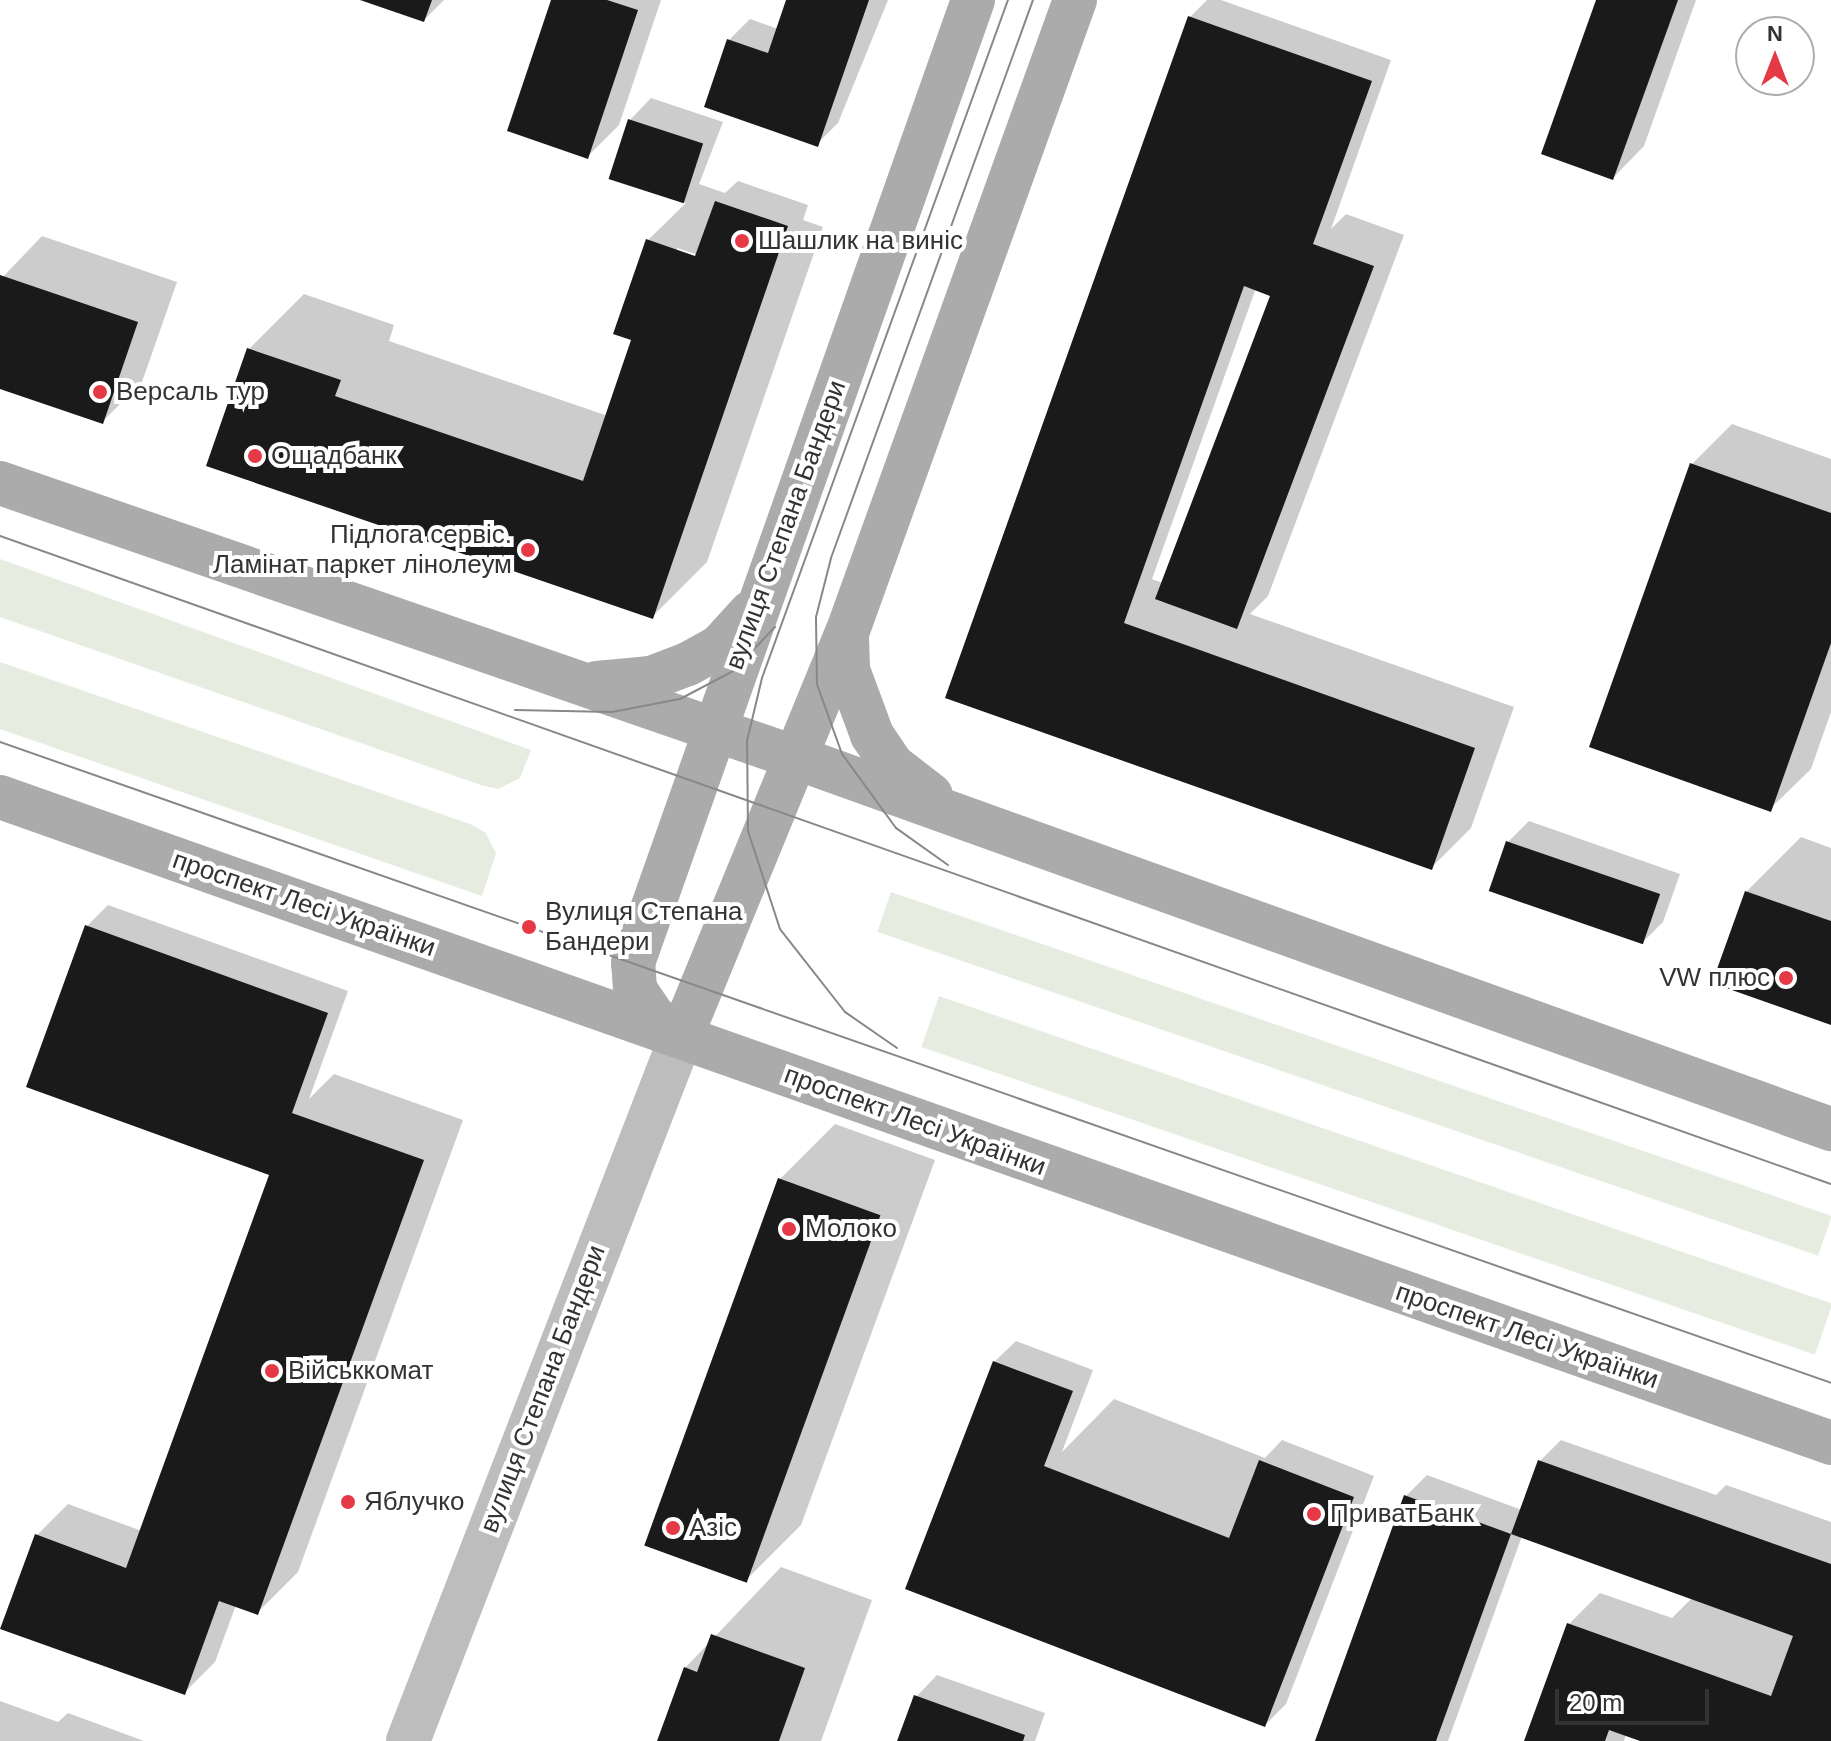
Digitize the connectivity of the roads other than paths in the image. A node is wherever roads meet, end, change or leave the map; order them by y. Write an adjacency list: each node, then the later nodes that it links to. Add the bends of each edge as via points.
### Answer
1 (973, 0): 4 (main road, вулиця Степана Бандери)
2 (1075, 0): 5 (main road, вулиця Степана Бандери)
3 (0, 483): 6 (main road)
4 (759, 598): 6 (main road, via 735,632 688,664 651,678 609,684); 7 (main road, вулиця Степана Бандери)
5 (847, 633): 8 (main road, вулиця Степана Бандери); 10 (main road, via 848,670 858,708 892,765 917,787)
6 (570, 680): 7 (main road)
7 (713, 729): 8 (main road); 11 (main road, вулиця Степана Бандери, via 633,963 635,989 653,1016)
8 (797, 758): 10 (main road); 11 (main road, вулиця Степана Бандери)
9 (0, 797): 11 (main road, проспект Лесі Українки)
10 (985, 826): 12 (main road)
11 (681, 1037): 13 (main road, проспект Лесі Українки); 14 (street, вулиця Степана Бандери)
12 (1831, 1129)
13 (1831, 1443)
14 (408, 1741)

